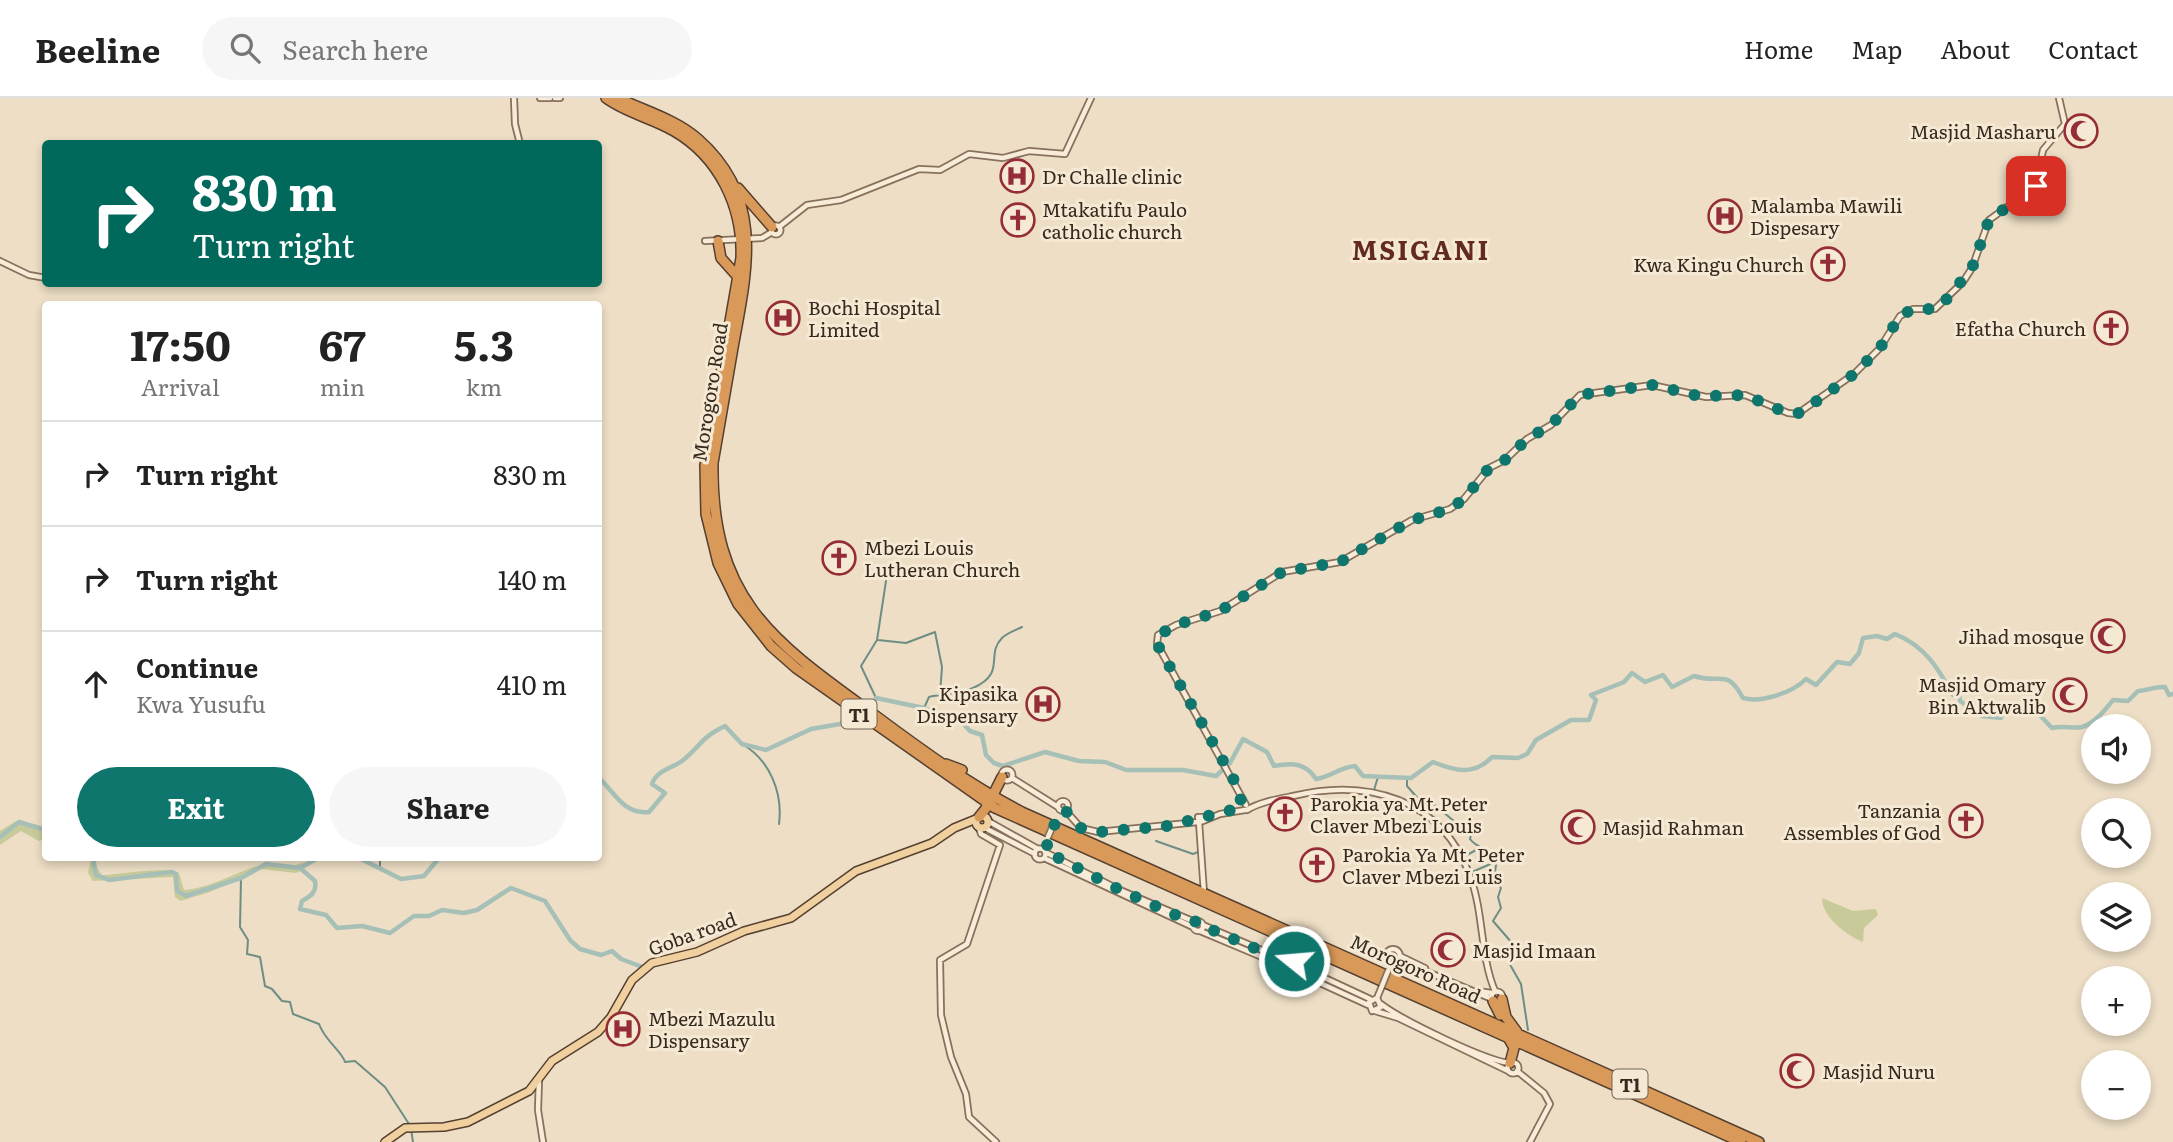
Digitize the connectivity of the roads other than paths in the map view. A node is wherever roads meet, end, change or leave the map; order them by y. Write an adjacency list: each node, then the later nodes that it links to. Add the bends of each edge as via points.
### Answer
1 (514, 98): 9 (street)
2 (540, 98): 3 (street)
3 (552, 98): 4 (street)
4 (560, 98)
5 (606, 98): 12 (highway, Morogoro Road / T1, via 674,131 708,159 734,204)
6 (618, 98): 10 (highway, Morogoro Road / T1, via 697,138)
7 (1091, 98): 11 (street, via 1065,153 1029,150 1005,158 969,154 940,170 919,169 841,200 807,205)
8 (2059, 98): 26 (street, via 2065,124 2043,150 2039,180 1989,220 1963,282 1935,309 1913,309 1900,316 1880,348 1854,374 1800,413 1787,413 1745,395 1699,396 1652,385 1580,395 1551,425 1486,471 1456,505 1412,520 1340,562 1282,572 1212,614 1158,635 1156,640)
9 (519, 140)
10 (732, 181): 11 (highway); 12 (highway, Morogoro Road / T1, via 742,206)
11 (775, 229): 12 (street, via 762,238)
12 (743, 236): 13 (highway); 18 (highway, Morogoro Road / T1); 19 (highway, Morogoro Road / T1, via 748,261 713,463 712,492 721,548 742,596 777,641)
13 (730, 240): 14 (street)
14 (718, 241): 15 (street); 18 (highway, via 721,258)
15 (705, 242)
16 (0, 261): 17 (street)
17 (42, 277)
18 (738, 277): 23 (highway, Morogoro Road / T1, via 704,487 713,546 726,582 754,627 796,668)
19 (937, 761): 20 (highway); 23 (highway, Morogoro Road / T1)
20 (962, 770)
21 (1008, 779): 22 (street); 23 (highway); 25 (highway)
22 (1041, 793): 24 (street); 27 (street)
23 (987, 798): 25 (highway, Morogoro Road / T1); 29 (highway)
24 (1062, 801): 27 (street); 27 (street, via 1068,804)
25 (997, 804): 29 (highway); 32 (highway, Morogoro Road / T1); 48 (highway, Morogoro Road / T1)
26 (1244, 807): 28 (street); 41 (street, via 1317,791 1357,789 1394,797 1429,818 1454,844 1469,874 1480,909)
27 (1061, 809): 28 (street, via 1089,832); 30 (street, bridge)
28 (1201, 820): 32 (street)
29 (980, 823): 30 (street); 31 (street); 51 (main road, Goba road, via 856,871 791,918 652,963 632,980 598,1032 552,1061); 54 (street, via 981,834 1000,845 967,944 940,960 941,1015 971,1121)
30 (1042, 851): 31 (street); 31 (street, via 1038,859); 33 (street)
31 (1035, 854)
32 (1205, 894): 46 (highway, Morogoro Road / T1)
33 (1194, 924): 34 (street); 34 (street, via 1195,931)
34 (1202, 928): 36 (street); 39 (street)
35 (1399, 958): 37 (street); 37 (street, via 1396,950 1389,950); 41 (street)
36 (1290, 962): 38 (street); 39 (street)
37 (1391, 962): 42 (street, bridge)
38 (1299, 966): 40 (street); 43 (street)
39 (1287, 968): 40 (street)
40 (1296, 972): 43 (street)
41 (1495, 997): 46 (highway, via 1501,1017); 47 (highway)
42 (1377, 998): 43 (street); 44 (street)
43 (1369, 1002): 45 (street)
44 (1381, 1004): 45 (street); 50 (street)
45 (1375, 1011): 50 (street)
46 (1496, 1023): 47 (highway, Morogoro Road / T1)
47 (1521, 1034): 57 (highway, Morogoro Road / T1)
48 (1508, 1037): 49 (highway, Morogoro Road / T1); 50 (highway, via 1514,1048)
49 (1527, 1046): 50 (highway, via 1518,1051); 56 (highway, Morogoro Road / T1)
50 (1513, 1067): 55 (street, via 1544,1093 1550,1104)
51 (539, 1079): 52 (main road, Goba road, via 522,1096 475,1119 444,1128 405,1128); 53 (street)
52 (385, 1142)
53 (543, 1142)
54 (996, 1142)
55 (1530, 1142)
56 (1741, 1142)
57 (1759, 1142)

